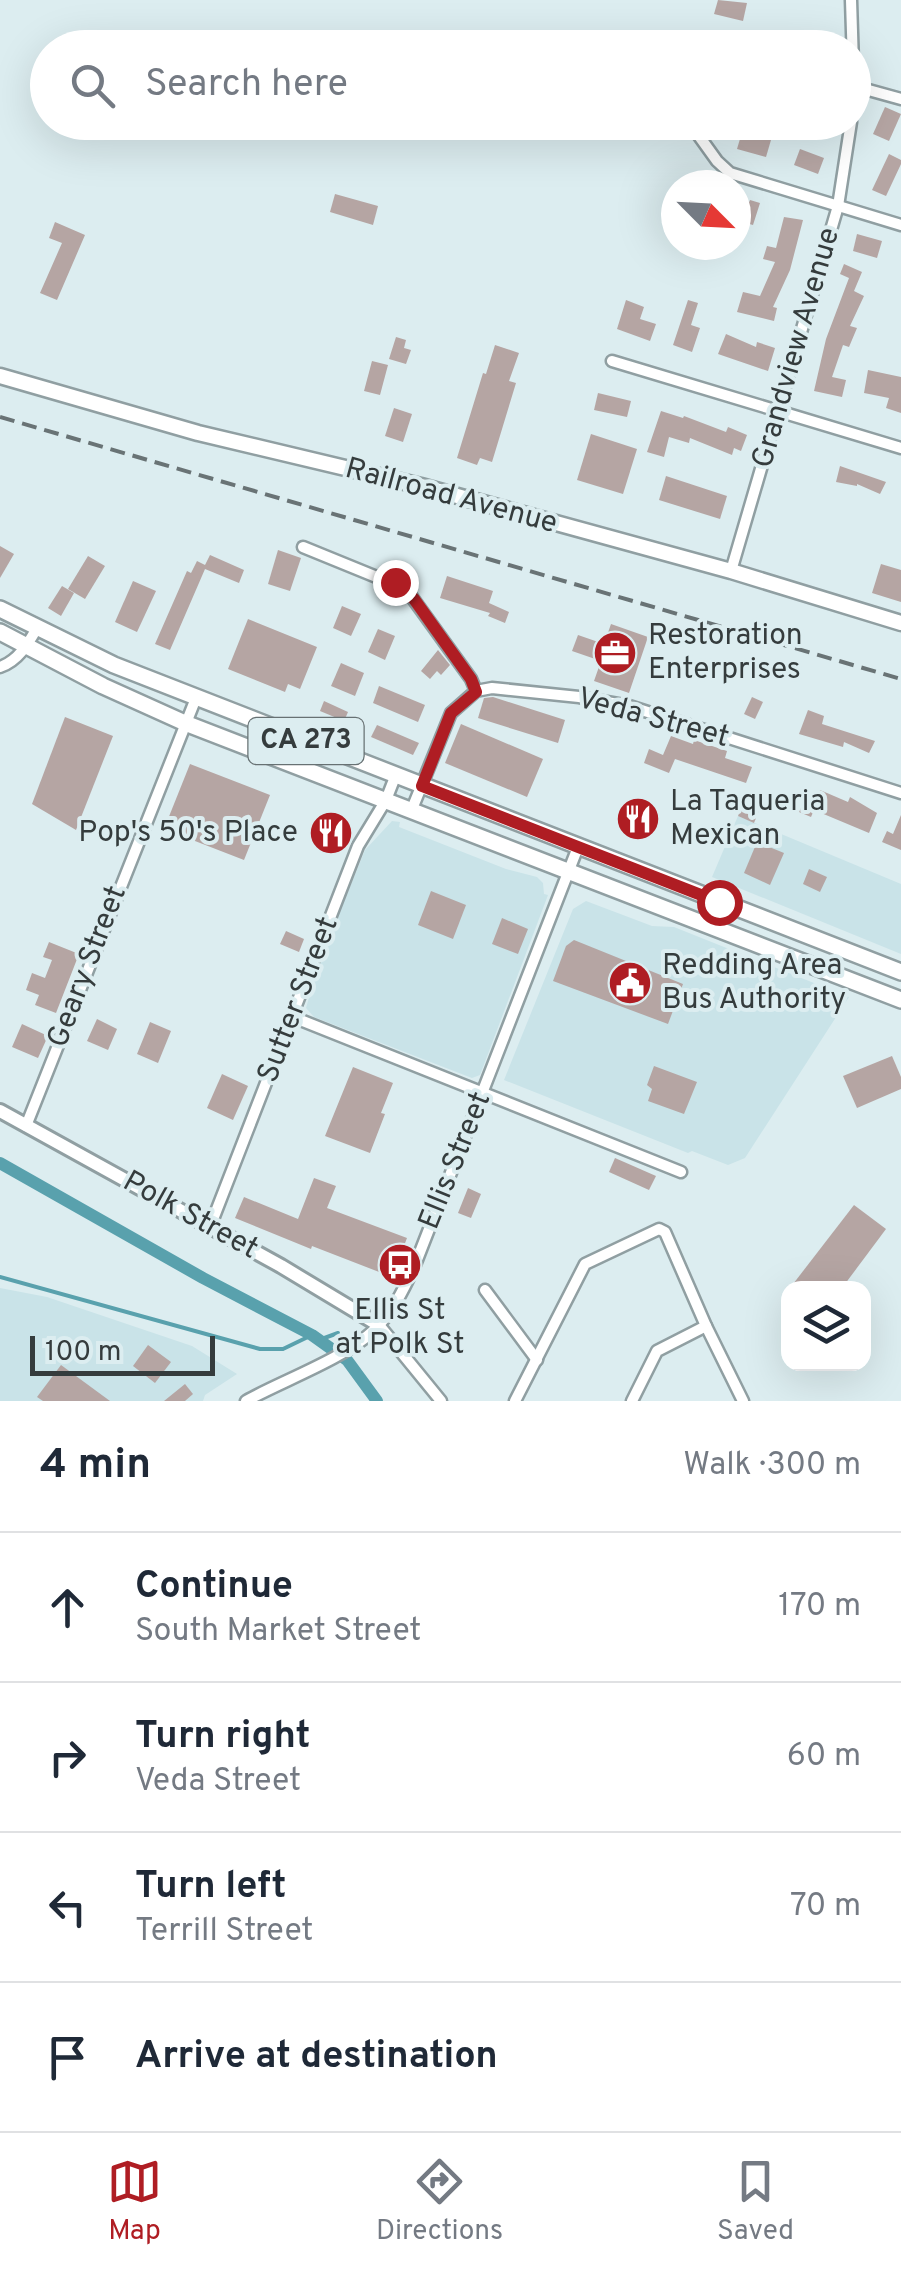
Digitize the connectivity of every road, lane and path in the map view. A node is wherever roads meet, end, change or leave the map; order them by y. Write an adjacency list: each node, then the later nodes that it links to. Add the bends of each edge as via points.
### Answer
1 (851, 0): 2 (street)
2 (852, 30)
3 (871, 91): 4 (street)
4 (901, 99)
5 (702, 140): 7 (street, via 730,172)
6 (849, 140): 7 (street, Grandview Avenue)
7 (838, 206): 8 (street); 11 (street, Grandview Avenue)
8 (901, 225)
9 (612, 361): 11 (street)
10 (0, 376): 14 (main road, Railroad Avenue)
11 (778, 412): 12 (street); 14 (street, Grandview Avenue)
12 (901, 448)
13 (304, 547): 21 (street, via 406,589)
14 (731, 571): 16 (main road, Railroad Avenue)
15 (0, 609): 17 (main road, CA 273)
16 (901, 623)
17 (37, 628): 19 (street); 22 (main road, CA 273)
18 (0, 632): 19 (main road, CA 273)
19 (27, 646): 20 (street); 23 (main road, CA 273)
20 (0, 667)
21 (476, 692): 25 (street, via 451,713); 26 (street, Veda Street, via 500,689 629,706)
22 (196, 698): 23 (street, Geary Street); 24 (main road, CA 273)
23 (185, 723): 27 (main road, CA 273); 38 (street, Geary Street)
24 (396, 777): 25 (main road, CA 273); 27 (street, Sutter Street)
25 (422, 786): 28 (street); 29 (main road, CA 273)
26 (901, 793)
27 (386, 800): 28 (main road, CA 273); 35 (street, Sutter Street, via 358,846)
28 (412, 809): 30 (main road, CA 273)
29 (578, 847): 30 (street, Ellis Street); 31 (main road, CA 273)
30 (569, 872): 32 (main road, CA 273); 36 (street, Ellis Street)
31 (780, 926): 32 (main road); 33 (main road, CA 273)
32 (773, 950): 34 (main road, CA 273)
33 (901, 972)
34 (901, 1000)
35 (292, 1017): 36 (street); 40 (street, Sutter Street)
36 (482, 1094): 39 (street); 42 (street, Ellis Street, via 406,1286)
37 (0, 1111): 38 (street, Polk Street)
38 (26, 1126): 40 (street, Polk Street)
39 (681, 1172)
40 (210, 1228): 42 (street, Polk Street)
41 (484, 1290): 44 (street)
42 (379, 1325): 45 (street, Ellis Street); 46 (street)
43 (706, 1326): 44 (street, via 659,1229 585,1264); 48 (street, via 657,1351); 49 (street)
44 (537, 1360): 47 (street)
45 (246, 1401)
46 (442, 1401)
47 (516, 1401)
48 (632, 1401)
49 (743, 1401)

